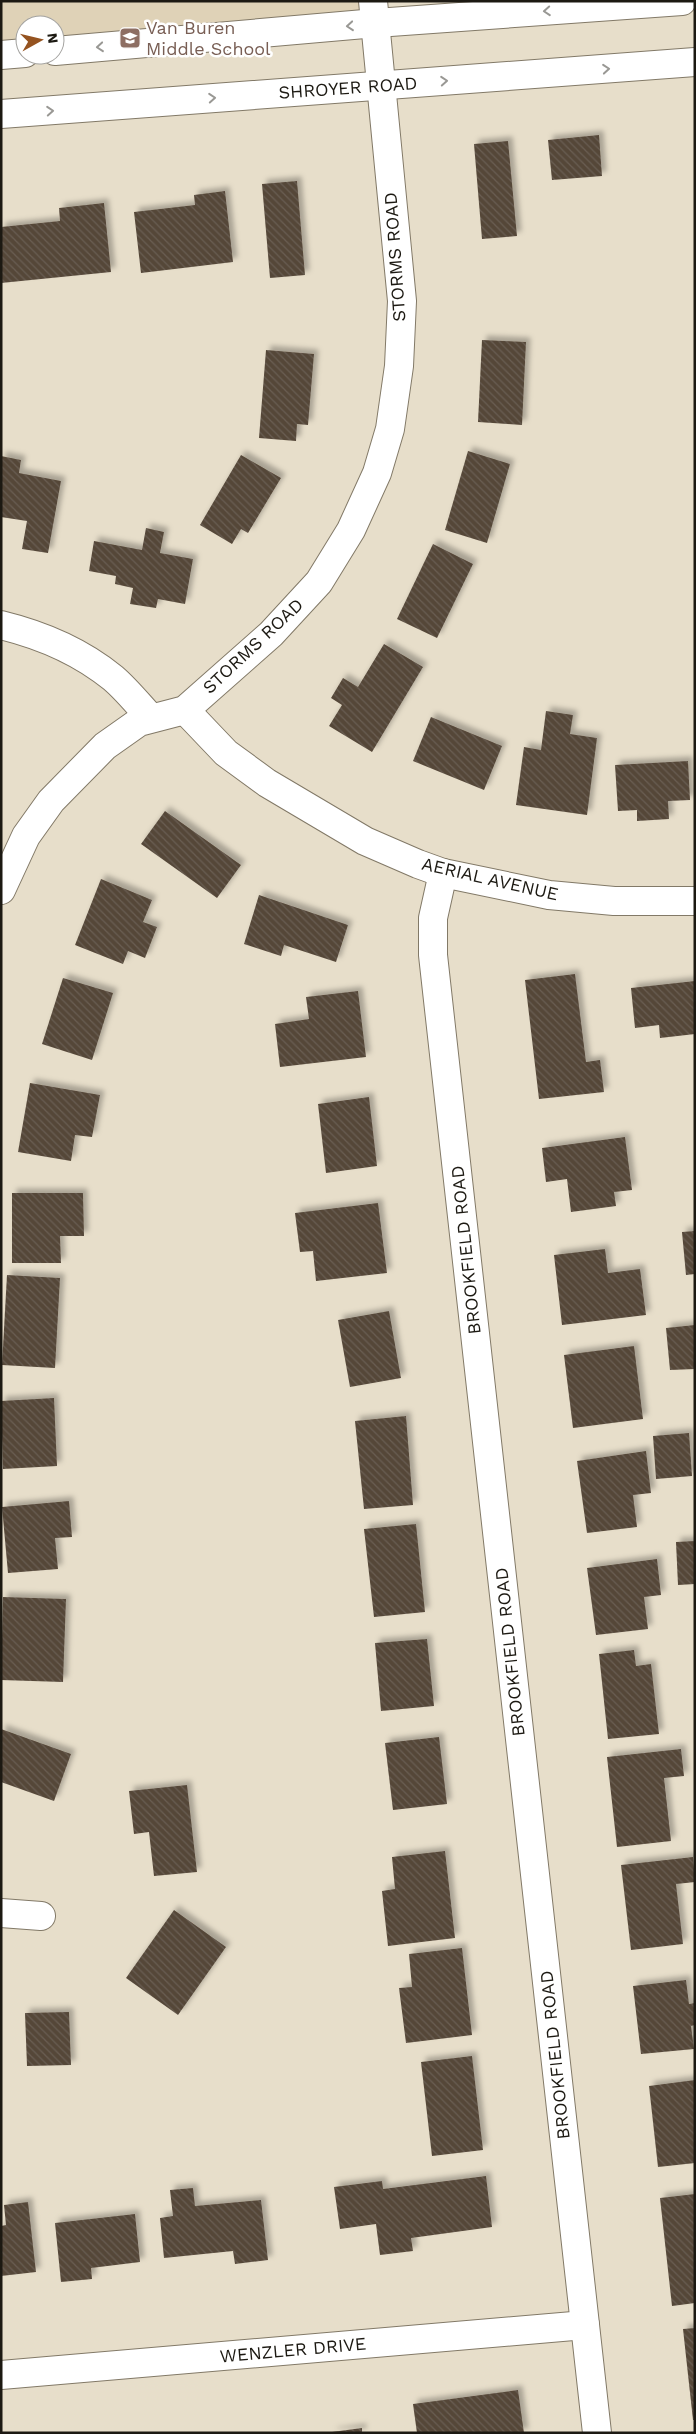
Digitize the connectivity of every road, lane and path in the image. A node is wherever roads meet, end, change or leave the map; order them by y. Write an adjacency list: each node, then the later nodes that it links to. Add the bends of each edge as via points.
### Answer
1 (682, 1): 2 (street, one-way to 2)
2 (375, 12): 3 (street, one-way to 3); 7 (street, STORMS ROAD)
3 (65, 49)
4 (15, 54): 5 (street)
5 (1, 55)
6 (695, 62): 7 (street, SHROYER ROAD, one-way to 6)
7 (381, 85): 8 (street, SHROYER ROAD, one-way to 7); 10 (street, STORMS ROAD, via 402,300 399,366 390,428 377,473 351,530 319,582 271,634)
8 (1, 114)
9 (1, 625): 11 (street, via 69,648 114,678)
10 (185, 710): 11 (street); 12 (street, AERIAL AVENUE, via 226,753 267,783 365,841)
11 (150, 717): 13 (street, via 105,746 52,801 26,836)
12 (443, 873): 14 (street, AERIAL AVENUE, via 549,895 614,901); 17 (street, BROOKFIELD ROAD, via 433,918 433,955)
13 (1, 890)
14 (695, 901)
15 (1, 1913): 16 (street)
16 (41, 1916)
17 (585, 2325): 18 (street, WENZLER DRIVE); 19 (street, BROOKFIELD ROAD)
18 (1, 2375)
19 (597, 2433)

